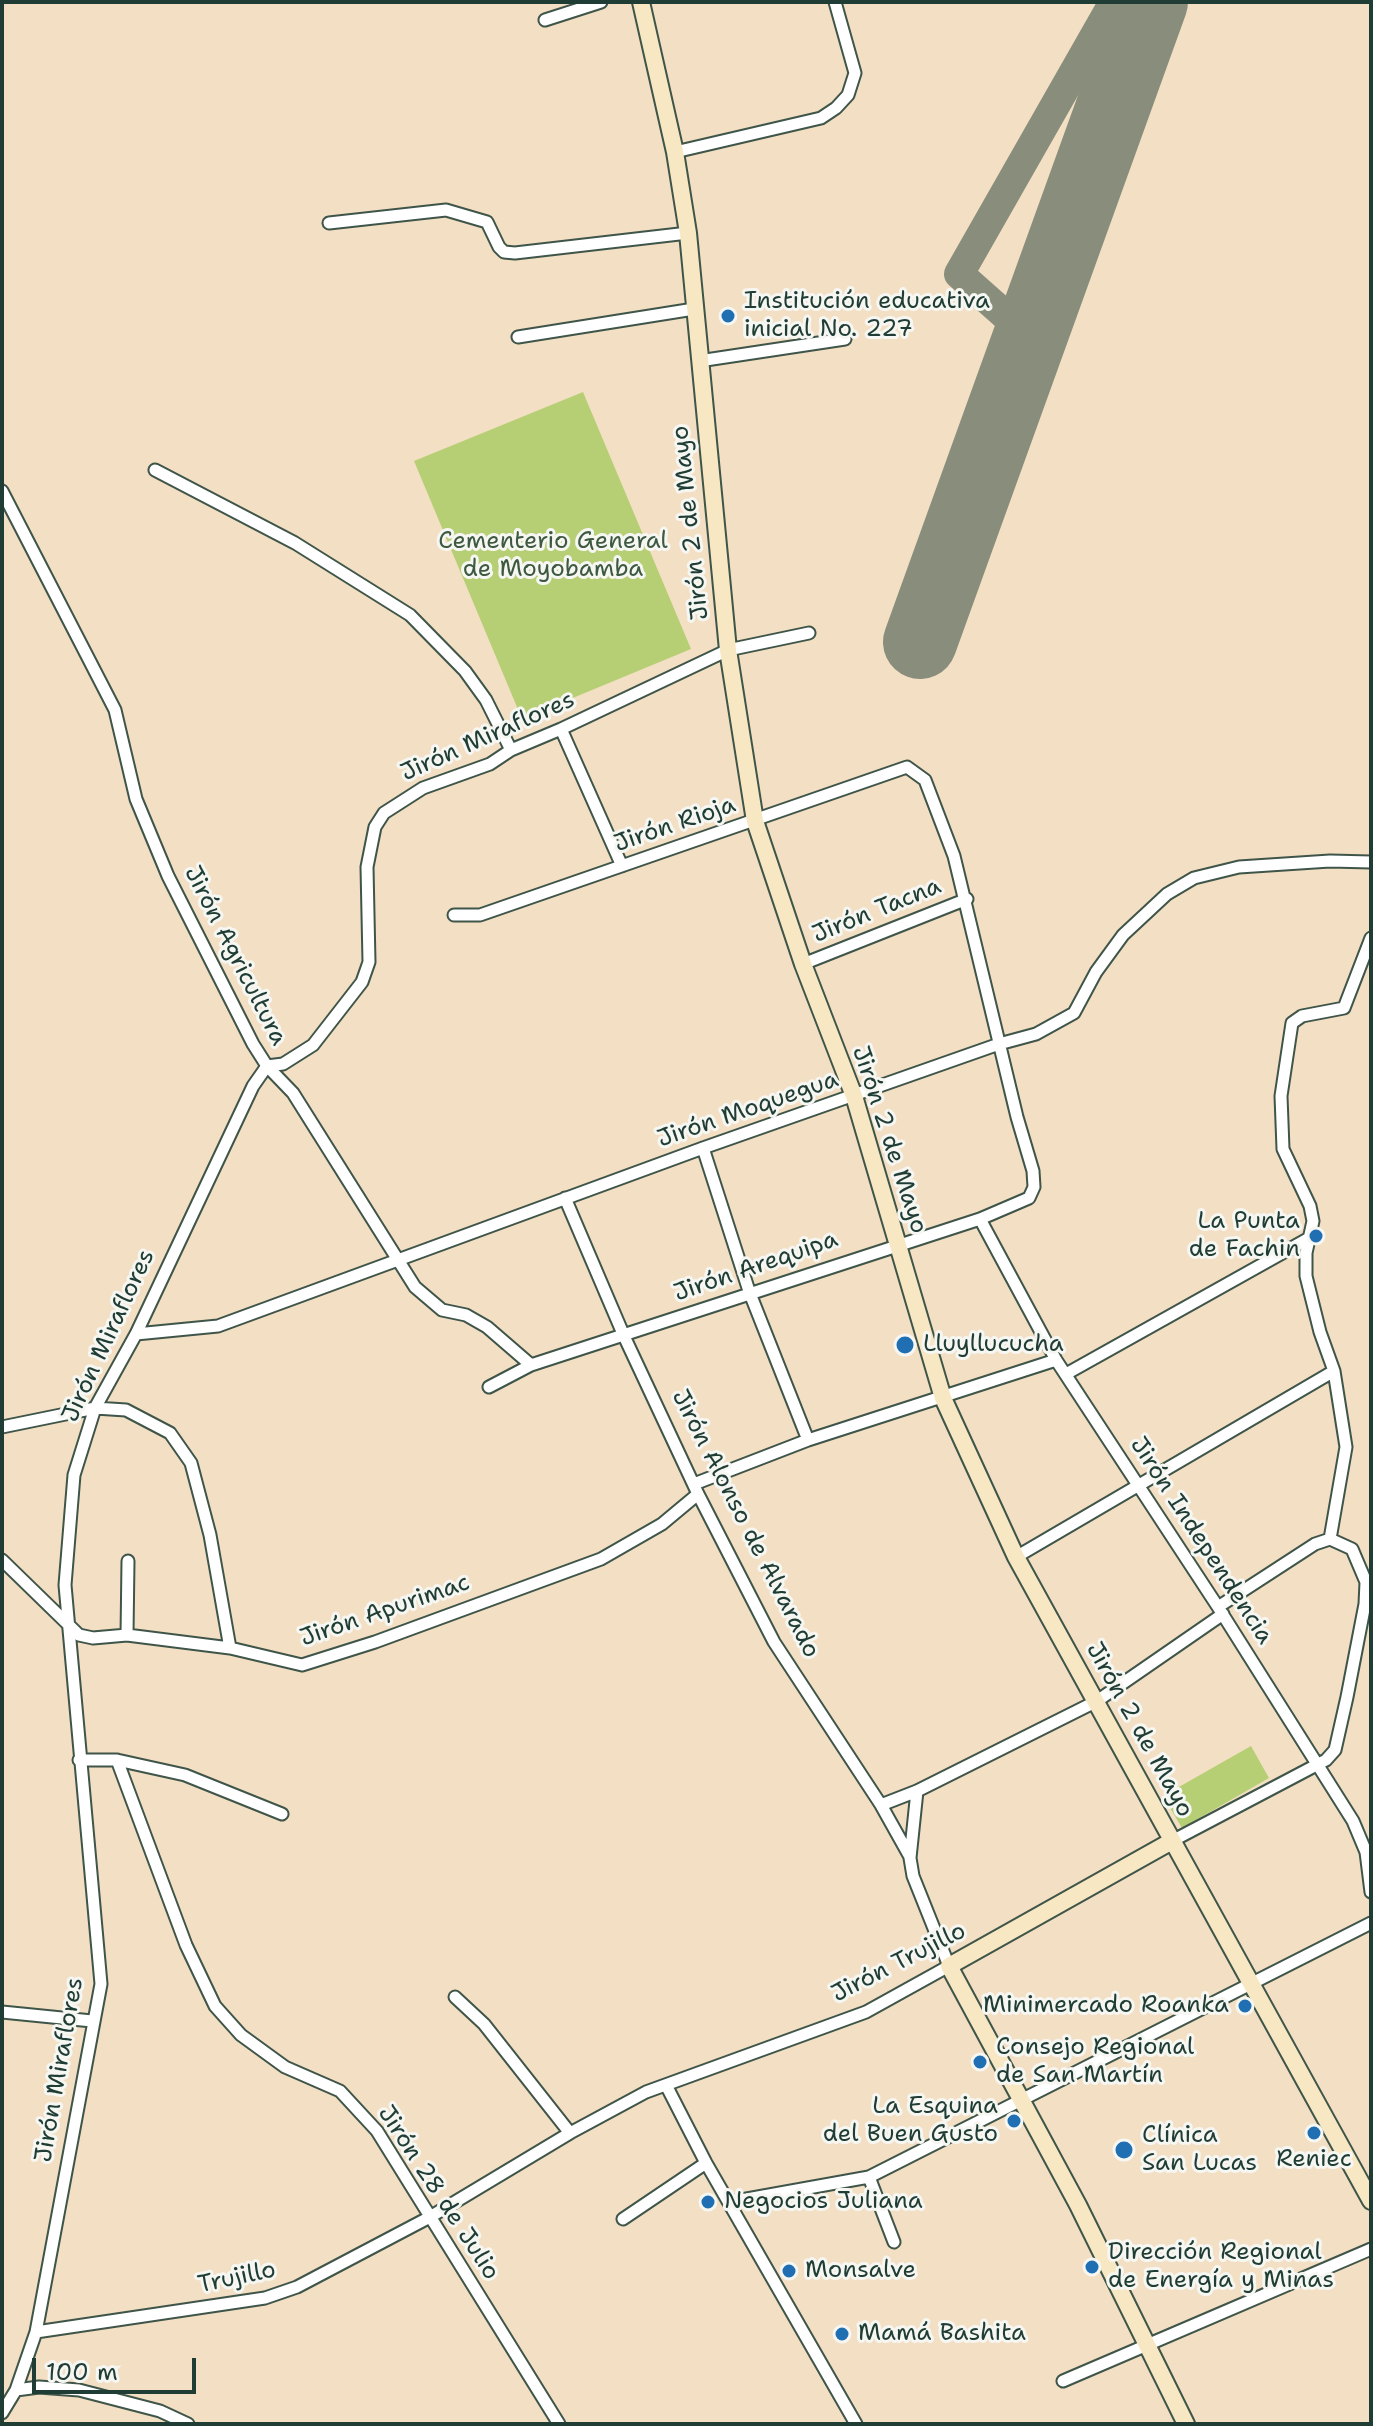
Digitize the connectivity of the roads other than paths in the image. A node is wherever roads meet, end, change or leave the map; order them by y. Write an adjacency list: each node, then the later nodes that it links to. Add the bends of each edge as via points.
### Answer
1 (601, 2): 4 (street)
2 (641, 2): 5 (main road, Jirón 2 de Mayo)
3 (835, 2): 5 (street, via 855,73 848,95 836,108 821,118)
4 (545, 20)
5 (675, 152): 7 (main road, Jirón 2 de Mayo)
6 (329, 223): 7 (street, via 446,210 487,222 499,247 515,253)
7 (688, 233): 8 (main road, Jirón 2 de Mayo)
8 (694, 309): 9 (street); 11 (main road, Jirón 2 de Mayo)
9 (518, 337)
10 (845, 339): 11 (street)
11 (699, 361): 15 (main road, Jirón 2 de Mayo)
12 (155, 470): 17 (street, via 295,543 410,615 465,671)
13 (2, 491): 26 (street, Jirón Agricultura, via 115,710 136,799 163,863)
14 (809, 633): 15 (street, Jirón Miraflores)
15 (728, 650): 16 (street, Jirón Miraflores); 18 (main road, Jirón 2 de Mayo)
16 (561, 729): 17 (street, Jirón Miraflores); 20 (street)
17 (511, 750): 26 (street, Jirón Miraflores, via 490,764 403,798 384,813 375,827 367,867 369,962 362,982 313,1045 283,1064)
18 (755, 821): 20 (street, Jirón Rioja); 21 (street, Jirón Rioja, via 907,767 925,780); 24 (main road, Jirón 2 de Mayo)
19 (1371, 862): 25 (street, Jirón Moquegua, via 1239,867 1194,878 1167,894 1123,935 1074,1013 1036,1034)
20 (622, 866): 22 (street, Jirón Rioja, via 480,915)
21 (967, 899): 24 (street, Jirón Tacna); 25 (street)
22 (454, 915)
23 (1371, 938): 31 (street, via 1344,1008 1302,1016 1292,1023 1287,1045 1281,1096 1283,1149 1306,1190)
24 (803, 964): 27 (main road, Jirón 2 de Mayo)
25 (999, 1044): 27 (street, Jirón Moquegua); 30 (street, Jirón Arequipa, via 1034,1187 1029,1198)
26 (267, 1066): 33 (street, Jirón Agricultura, via 293,1093); 35 (street, Jirón Miraflores, via 220,1150)
27 (854, 1096): 28 (street, Jirón Moquegua); 32 (main road, Jirón 2 de Mayo)
28 (703, 1148): 29 (street, Jirón Moquegua); 34 (street)
29 (565, 1198): 33 (street, Jirón Moquegua); 36 (street, Jirón Alonso de Alvarado)
30 (980, 1219): 32 (street, Jirón Arequipa); 37 (street, Jirón Independencia)
31 (1311, 1237): 39 (street, via 1306,1276); 40 (street)
32 (897, 1243): 34 (street, Jirón Arequipa); 42 (main road, Jirón 2 de Mayo)
33 (396, 1260): 35 (street, Jirón Moquegua, via 218,1326); 38 (street, Jirón Agricultura, via 415,1287 442,1310 487,1327)
34 (749, 1291): 36 (street, Jirón Arequipa); 45 (street)
35 (136, 1334): 43 (street, Jirón Miraflores)
36 (624, 1336): 38 (street, Jirón Arequipa); 47 (street, Jirón Alonso de Alvarado)
37 (1056, 1360): 40 (street, Jirón Independencia); 42 (street, Jirón Apurimac)
38 (531, 1365): 41 (street, Jirón Arequipa)
39 (1334, 1371): 46 (street); 48 (street, via 1346,1447)
40 (1066, 1374): 46 (street, Jirón Independencia)
41 (489, 1387)
42 (943, 1398): 45 (street, Jirón Apurimac); 49 (main road, Jirón 2 de Mayo)
43 (95, 1408): 44 (street); 53 (street, Jirón Miraflores, via 74,1475); 55 (street, via 126,1410 145,1418 183,1447 210,1535)
44 (2, 1427)
45 (808, 1440): 47 (street, Jirón Apurimac)
46 (1139, 1484): 49 (street); 52 (street, Jirón Independencia)
47 (696, 1489): 55 (street, Jirón Apurimac, via 662,1524 601,1559 319,1661 286,1664); 61 (street, Jirón Alonso de Alvarado, via 774,1642)
48 (1330, 1539): 52 (street); 59 (street, Jirón Trujillo, via 1352,1549 1366,1582 1365,1604 1335,1750)
49 (1016, 1557): 56 (main road, Jirón 2 de Mayo)
50 (2, 1560): 53 (street)
51 (128, 1561): 54 (street)
52 (1220, 1610): 56 (street); 59 (street, Jirón Independencia)
53 (66, 1625): 54 (street, Jirón Apurimac, via 93,1638); 57 (street, Jirón Miraflores)
54 (127, 1635): 55 (street, Jirón Apurimac)
55 (230, 1648)
56 (1097, 1701): 60 (street); 63 (main road, Jirón 2 de Mayo)
57 (79, 1760): 58 (street); 71 (street, Jirón Miraflores, via 101,1984)
58 (117, 1760): 62 (street, via 185,1775); 79 (street, Jirón 28 de Julio, via 186,1945 215,2006 241,2035 285,2067 340,2091 377,2131)
59 (1317, 1764): 63 (street, Jirón Trujillo); 65 (street, Jirón Independencia, via 1360,1836)
60 (917, 1791): 61 (street); 64 (street, Jirón Alonso de Alvarado)
61 (881, 1805): 64 (street, Jirón Alonso de Alvarado)
62 (282, 1814)
63 (1172, 1841): 67 (main road, Jirón Trujillo); 68 (main road, Jirón 2 de Mayo)
64 (910, 1858): 67 (street, Jirón Alonso de Alvarado, via 922,1904)
65 (1371, 1892)
66 (1371, 1923): 68 (street)
67 (949, 1966): 72 (street, Jirón Trujillo, via 866,2012); 73 (main road, Jirón Alonso de Alvarado)
68 (1253, 1985): 73 (street); 77 (main road, Jirón 2 de Mayo)
69 (455, 1997): 74 (street, via 484,2024)
70 (2, 2012): 71 (street)
71 (92, 2021): 83 (street, Jirón Miraflores)
72 (666, 2085): 74 (street, Jirón Trujillo); 75 (street)
73 (1023, 2102): 76 (street); 84 (main road, Jirón Alonso de Alvarado)
74 (570, 2133): 79 (street, Jirón Trujillo)
75 (706, 2163): 78 (street); 80 (street)
76 (869, 2177): 78 (street); 81 (street)
77 (1371, 2201)
78 (730, 2202): 90 (street)
79 (430, 2217): 83 (street, Trujillo, via 297,2287 265,2298); 89 (street, Jirón 28 de Julio)
80 (623, 2219)
81 (894, 2242)
82 (1371, 2249): 84 (street)
83 (36, 2332): 86 (street, Jirón Miraflores)
84 (1147, 2343): 85 (street); 91 (main road, Jirón Alonso de Alvarado)
85 (1063, 2381)
86 (16, 2390): 87 (street, Jirón Miraflores); 88 (street, via 79,2390 160,2411)
87 (2, 2413)
88 (188, 2424)
89 (559, 2424)
90 (856, 2424)
91 (1186, 2424)

